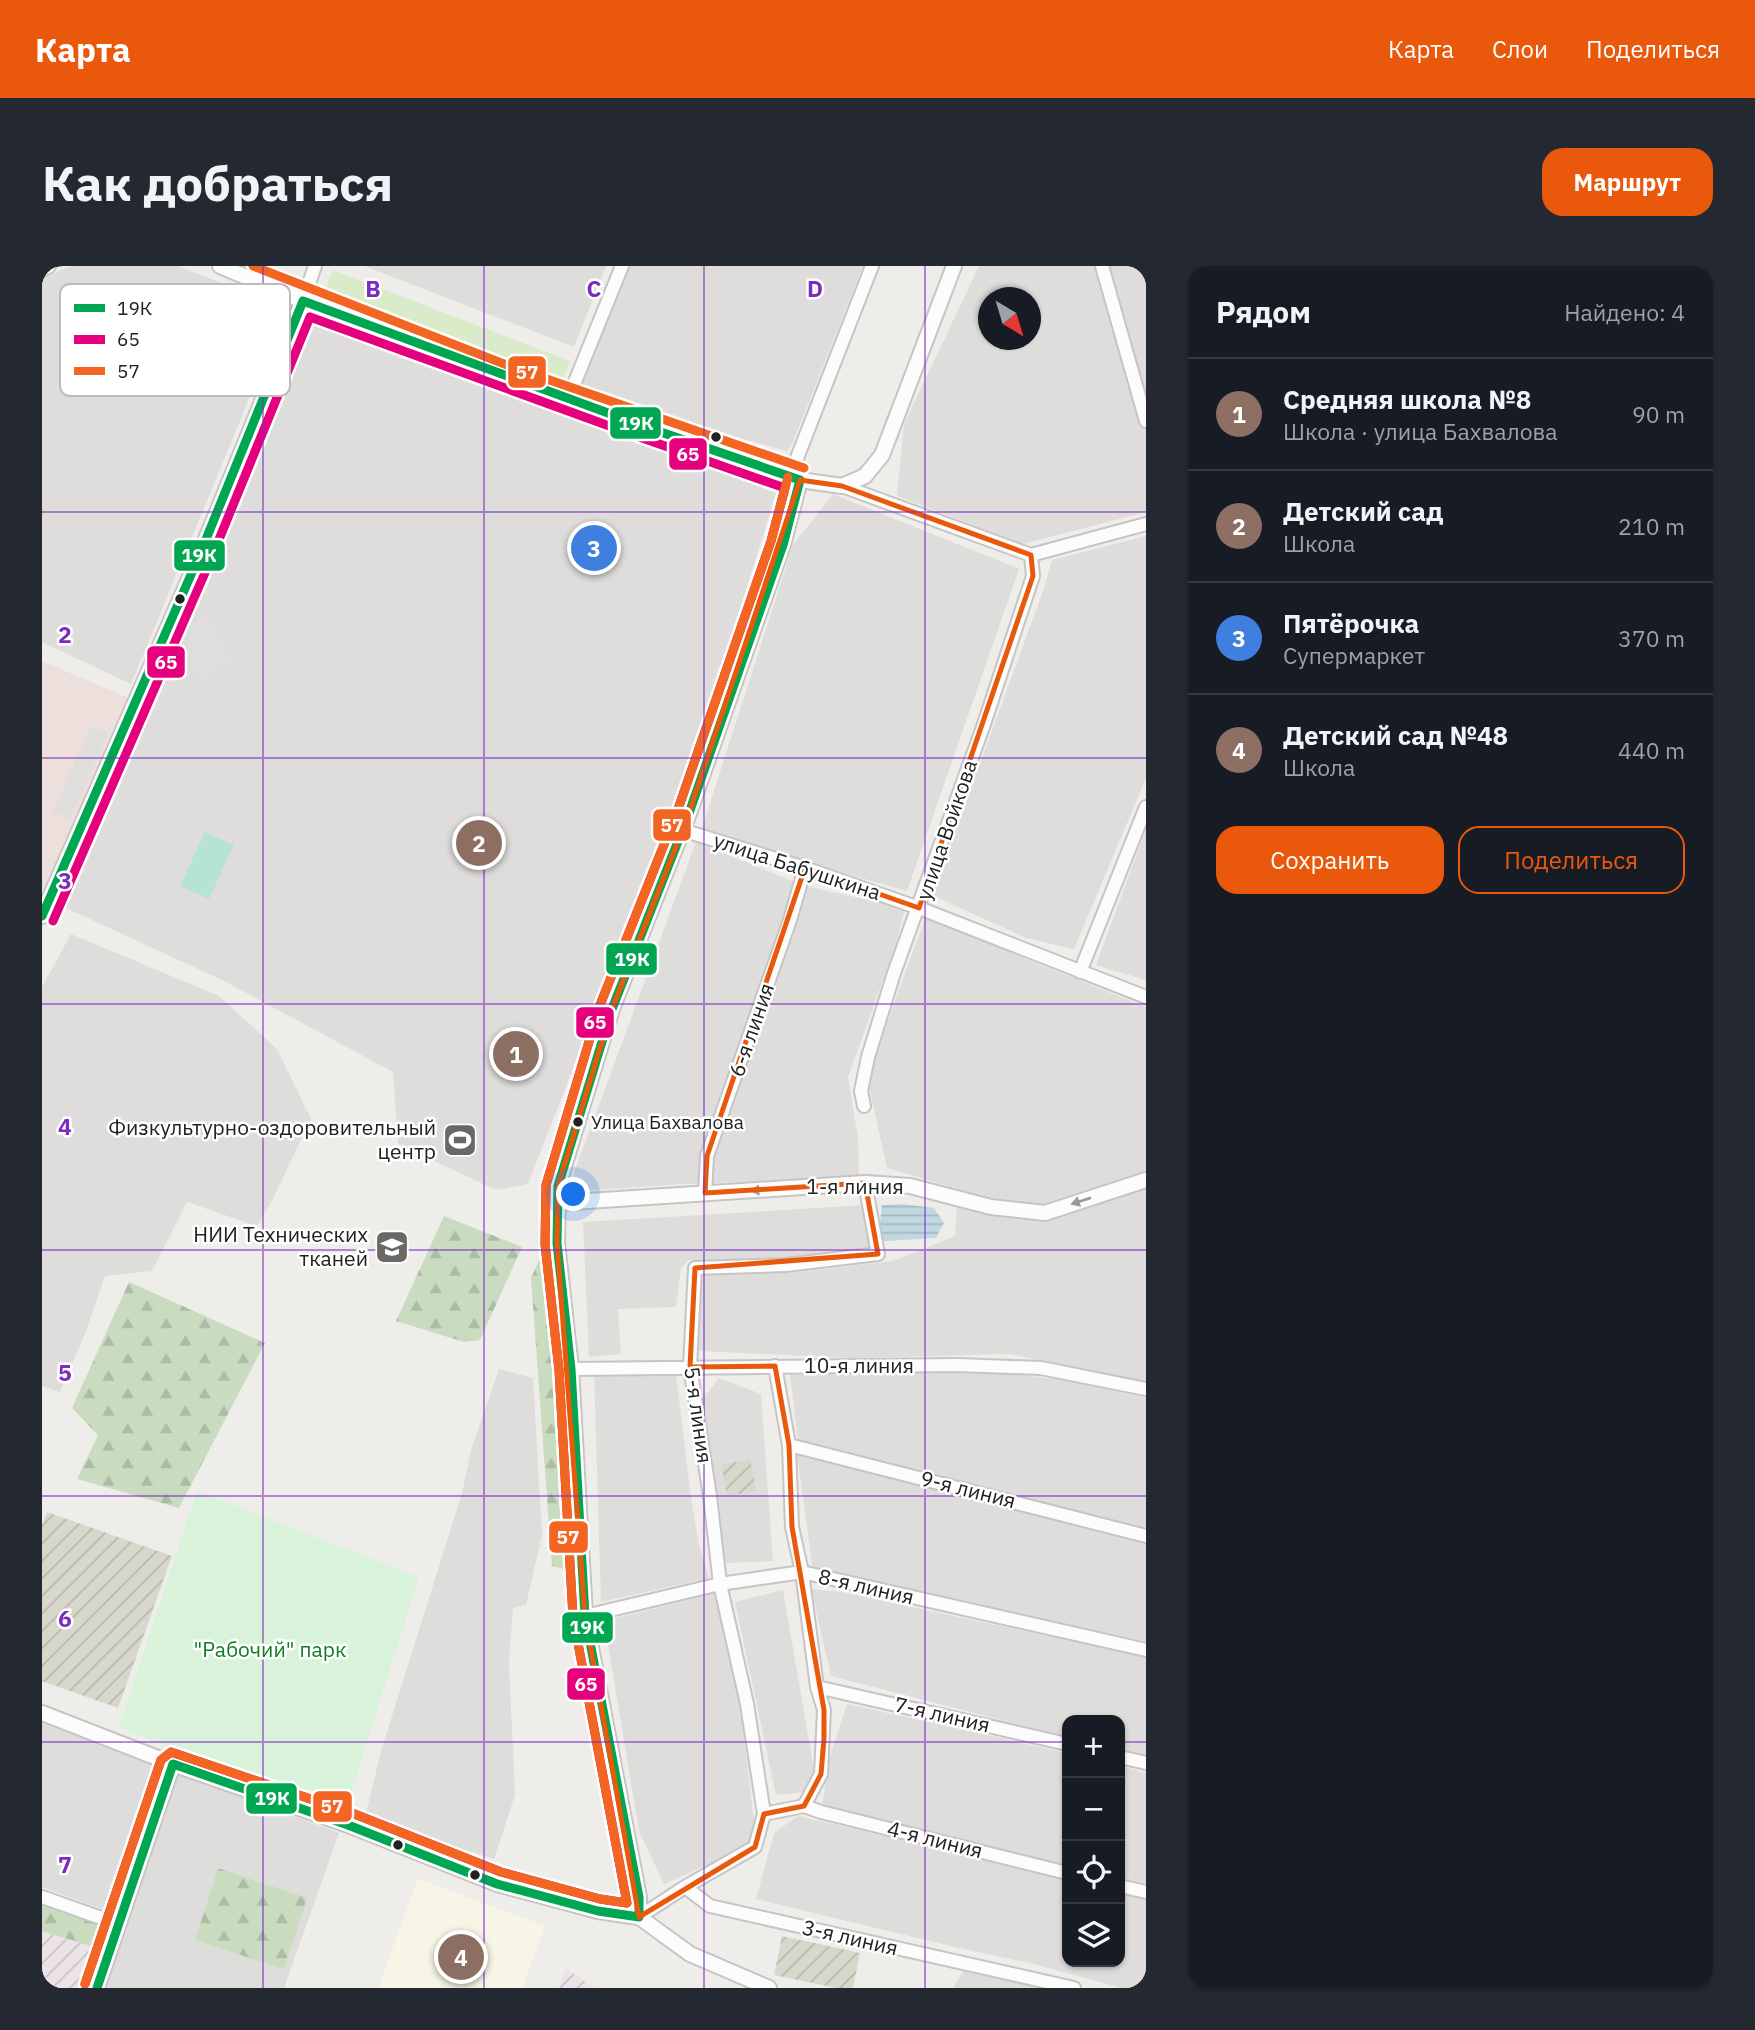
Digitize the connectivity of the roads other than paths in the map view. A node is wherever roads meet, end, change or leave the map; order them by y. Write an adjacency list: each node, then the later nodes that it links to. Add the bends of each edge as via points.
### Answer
1 (48, 266): 8 (street)
2 (220, 266): 9 (street)
3 (315, 266): 11 (street)
4 (622, 266): 14 (street)
5 (872, 266): 16 (street)
6 (954, 266): 17 (street, via 882,455 865,476)
7 (1102, 266): 15 (street)
8 (42, 269)
9 (263, 284)
10 (290, 296): 11 (street)
11 (303, 301): 12 (street); 14 (street)
12 (290, 333)
13 (264, 396): 24 (street)
14 (568, 399): 16 (street)
15 (1146, 421)
16 (795, 478): 17 (street); 21 (street, via 783,545)
17 (842, 486): 19 (street)
18 (1146, 524): 19 (street)
19 (1031, 555): 23 (street, улица Войкова, via 1033,576)
20 (1146, 807): 25 (street)
21 (682, 830): 22 (street, улица Бабушкина); 31 (street, via 612,1009 558,1186)
22 (805, 868): 23 (street, улица Бабушкина); 30 (street, 6-я линия, via 706,1156)
23 (919, 908): 25 (street, улица Бабушкина); 27 (street, улица Войкова, via 868,1057 861,1091)
24 (42, 916)
25 (1080, 972): 26 (street, улица Бабушкина)
26 (1146, 997)
27 (864, 1106)
28 (1146, 1180): 29 (street, 1-я линия, one-way to 29, via 1045,1213 991,1207 910,1186)
29 (864, 1183): 30 (street, 1-я линия, one-way to 30); 33 (street, 5-я линия, via 878,1254 786,1265 695,1268)
30 (705, 1193): 31 (street, 1-я линия)
31 (557, 1203): 34 (street)
32 (775, 1366): 33 (street, 10-я линия); 35 (street, 10-я линия, via 1041,1368); 36 (street)
33 (690, 1367): 34 (street, 10-я линия); 39 (street, 5-я линия)
34 (570, 1369): 40 (street)
35 (1146, 1389)
36 (789, 1445): 37 (street, 9-я линия); 38 (street, via 792,1527)
37 (1146, 1536)
38 (802, 1572): 39 (street, 8-я линия); 41 (street, 8-я линия); 42 (street)
39 (720, 1584): 40 (street, 8-я линия); 49 (street, 5-я линия, via 747,1704)
40 (585, 1616): 55 (street)
41 (1146, 1650)
42 (817, 1687): 44 (street, 7-я линия); 48 (street, via 824,1710 821,1774)
43 (42, 1713): 47 (street)
44 (1062, 1743)
45 (1125, 1758): 46 (street)
46 (1146, 1763)
47 (173, 1764): 55 (street, via 348,1825 496,1884); 56 (street)
48 (804, 1806): 49 (street); 50 (street, 4-я линия)
49 (764, 1814): 51 (street, via 755,1847)
50 (1062, 1872)
51 (685, 1887): 55 (street); 59 (street, 3-я линия, via 710,1906)
52 (1125, 1887): 53 (street)
53 (1146, 1892)
54 (42, 1896): 56 (street)
55 (639, 1917): 58 (street, via 690,1954)
56 (118, 1924): 57 (street)
57 (97, 1988)
58 (769, 1988)
59 (1074, 1988)

